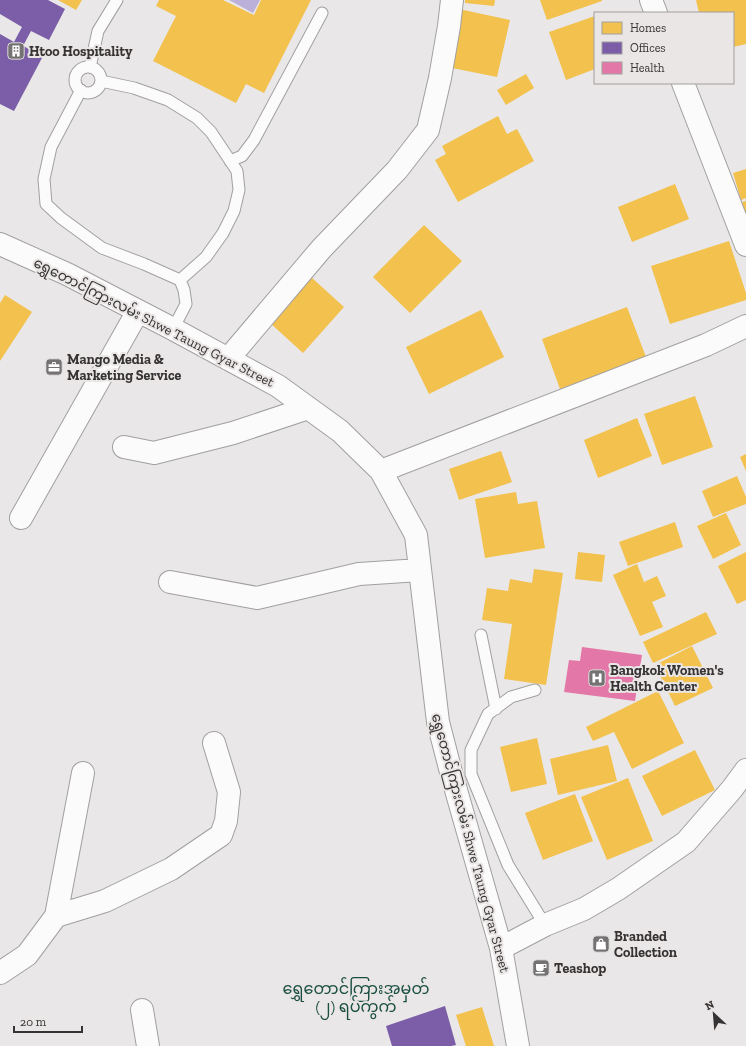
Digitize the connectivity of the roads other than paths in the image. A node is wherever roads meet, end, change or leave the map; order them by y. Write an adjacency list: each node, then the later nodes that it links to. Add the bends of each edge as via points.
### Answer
1 (117, 0): 6 (lane, via 98,30)
2 (452, 0): 17 (street, via 440,78 428,130 397,170 322,248)
3 (651, 0): 4 (street)
4 (656, 12)
5 (322, 13): 10 (lane, via 254,140 242,156)
6 (90, 67): 7 (lane, via 100,75); 9 (lane, via 78,72 76,85)
7 (101, 81): 9 (lane, via 94,92 87,93); 10 (lane, via 134,88 168,100 197,118 211,132)
8 (683, 84): 12 (street)
9 (81, 90): 13 (lane, via 51,147 44,179 46,204 102,248)
10 (230, 161): 13 (lane, via 237,172 240,190 234,211 206,257)
11 (0, 244): 14 (street, ရွှေတောင်ကြားလမ်း Shwe Taung Gyar Street, via 67,274)
12 (746, 245)
13 (180, 280): 16 (lane, via 186,304)
14 (138, 311): 16 (street, ရွှေတောင်ကြားလမ်း Shwe Taung Gyar Street); 21 (street)
15 (746, 326): 20 (street, via 706,345)
16 (174, 329): 17 (street, ရွှေတောင်ကြားလမ်း Shwe Taung Gyar Street)
17 (228, 359): 18 (street, ရွှေတောင်ကြားလမ်း Shwe Taung Gyar Street, via 278,386)
18 (308, 408): 19 (street, via 233,432 154,453); 20 (street, ရွှေတောင်ကြားလမ်း Shwe Taung Gyar Street, via 340,431)
19 (124, 447)
20 (381, 472): 22 (street, ရွှေတောင်ကြားလမ်း Shwe Taung Gyar Street, via 416,535)
21 (21, 518)
22 (420, 570): 23 (street, via 359,574 256,598); 32 (street, ရွှေတောင်ကြားလမ်း Shwe Taung Gyar Street, via 438,722)
23 (170, 582)
24 (480, 635): 26 (lane)
25 (535, 690): 26 (lane, via 511,697)
26 (496, 709): 31 (lane, via 488,714 471,750 471,774 508,865)
27 (214, 743): 30 (street, via 229,792 226,821 220,835 165,872 105,901)
28 (746, 770): 31 (street, via 686,842 618,889 584,909)
29 (83, 773): 30 (street)
30 (56, 916): 33 (street, via 27,955)
31 (545, 925): 32 (street)
32 (502, 948): 36 (street, ရွှေတောင်ကြားလမ်း Shwe Taung Gyar Street)
33 (0, 973)
34 (142, 1010): 35 (street)
35 (148, 1046)
36 (518, 1046)

